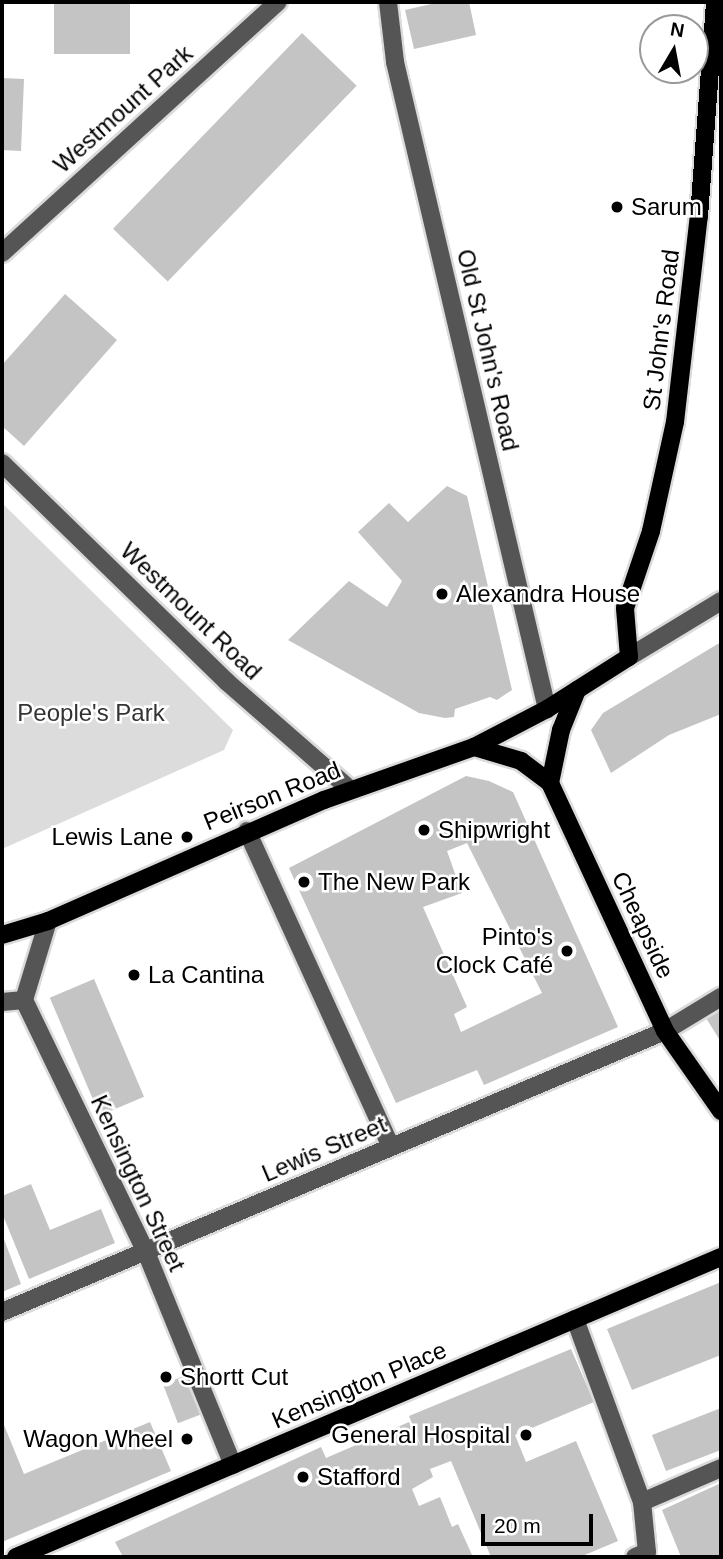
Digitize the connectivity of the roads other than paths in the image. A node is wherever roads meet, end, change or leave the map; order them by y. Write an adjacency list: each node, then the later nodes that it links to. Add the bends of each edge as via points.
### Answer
1 (278, 2): 4 (street, Westmount Park)
2 (388, 2): 9 (street, Old St John's Road, via 394,62)
3 (715, 2): 7 (main road, St John's Road, via 699,216 675,422 651,531 625,608)
4 (2, 253)
5 (2, 463): 12 (street, Westmount Road, via 227,682)
6 (721, 601): 7 (street)
7 (629, 657): 8 (main road, Peirson Road)
8 (577, 690): 9 (main road, Peirson Road); 11 (main road, via 561,730)
9 (547, 709): 10 (main road, Peirson Road)
10 (474, 747): 11 (main road, Cheapside, via 521,761); 12 (main road, Peirson Road)
11 (550, 783): 19 (main road, Cheapside)
12 (351, 790): 13 (main road, Peirson Road)
13 (247, 831): 14 (main road, Peirson Road); 21 (street)
14 (48, 920): 15 (main road, Peirson Road); 17 (street)
15 (2, 935)
16 (721, 997): 19 (street, Lewis Street)
17 (24, 1000): 18 (street); 22 (street, Kensington Street)
18 (2, 1002)
19 (665, 1031): 20 (main road, Cheapside); 21 (street, Lewis Street)
20 (721, 1111)
21 (391, 1147): 22 (street, Lewis Street)
22 (146, 1252): 24 (street, Lewis Street); 26 (street, Kensington Street)
23 (721, 1257): 25 (main road, Kensington Place)
24 (2, 1312)
25 (575, 1319): 26 (main road, Kensington Place); 28 (street)
26 (233, 1465): 29 (main road, Kensington Place)
27 (721, 1468): 28 (street)
28 (642, 1502): 30 (street, via 647,1552)
29 (16, 1557)
30 (635, 1557)

